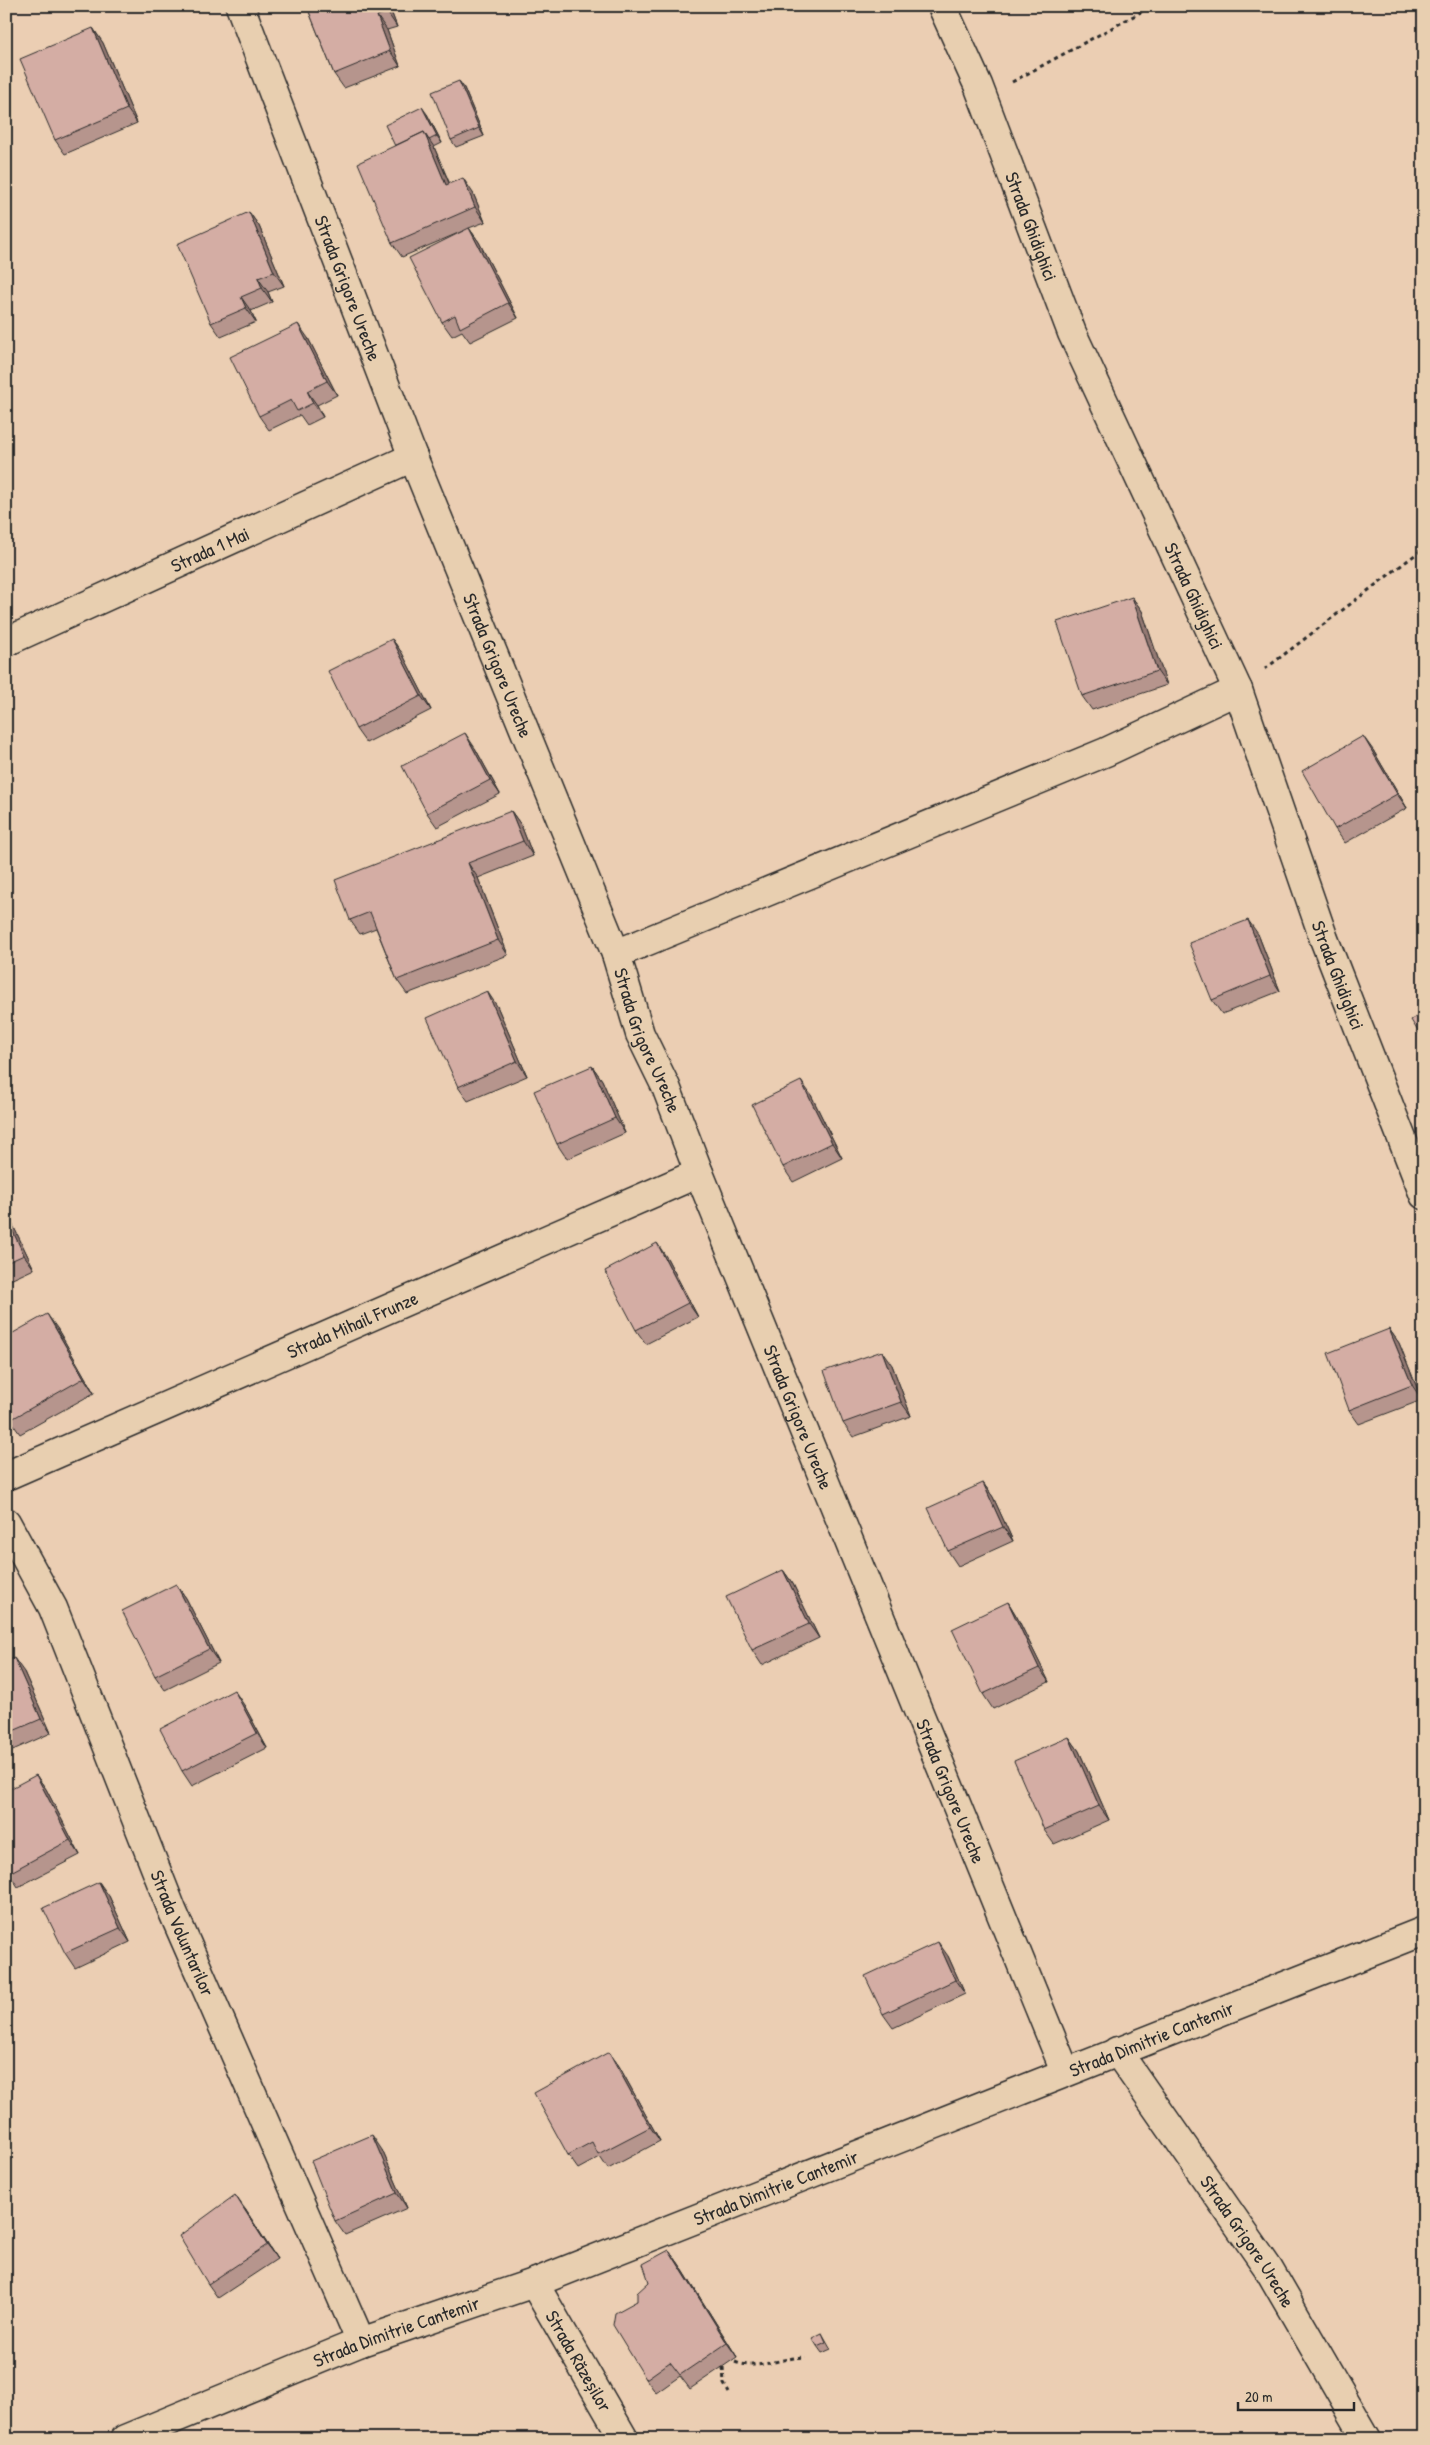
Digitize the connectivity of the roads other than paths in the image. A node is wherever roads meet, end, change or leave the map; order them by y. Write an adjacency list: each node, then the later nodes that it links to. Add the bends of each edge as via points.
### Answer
1 (240, 6): 3 (street, Strada Grigore Ureche)
2 (942, 6): 5 (street, Strada Ghidighici, via 983,98 1072,333)
3 (414, 457): 4 (street, Strada 1 Mai); 6 (street, Strada Grigore Ureche)
4 (6, 642)
5 (1238, 690): 6 (street, via 1106,752); 8 (street, Strada Ghidighici, via 1324,939)
6 (616, 954): 7 (street, Strada Grigore Ureche, via 640,1034 666,1086)
7 (699, 1173): 9 (street, Strada Mihail Frunze); 13 (street, Strada Grigore Ureche)
8 (1424, 1195)
9 (6, 1476)
10 (6, 1522): 15 (street, Strada Voluntarilor, via 54,1608 172,1910)
11 (1424, 1931): 12 (street, Strada Dimitrie Cantemir)
12 (1117, 2050): 13 (street, Strada Dimitrie Cantemir); 18 (street, Strada Grigore Ureche, via 1268,2268)
13 (1065, 2071): 14 (street, Strada Dimitrie Cantemir)
14 (534, 2283): 15 (street, Strada Dimitrie Cantemir); 17 (street, Strada Răzeșilor)
15 (361, 2342): 16 (street, Strada Dimitrie Cantemir)
16 (125, 2439)
17 (624, 2439)
18 (1367, 2439)

